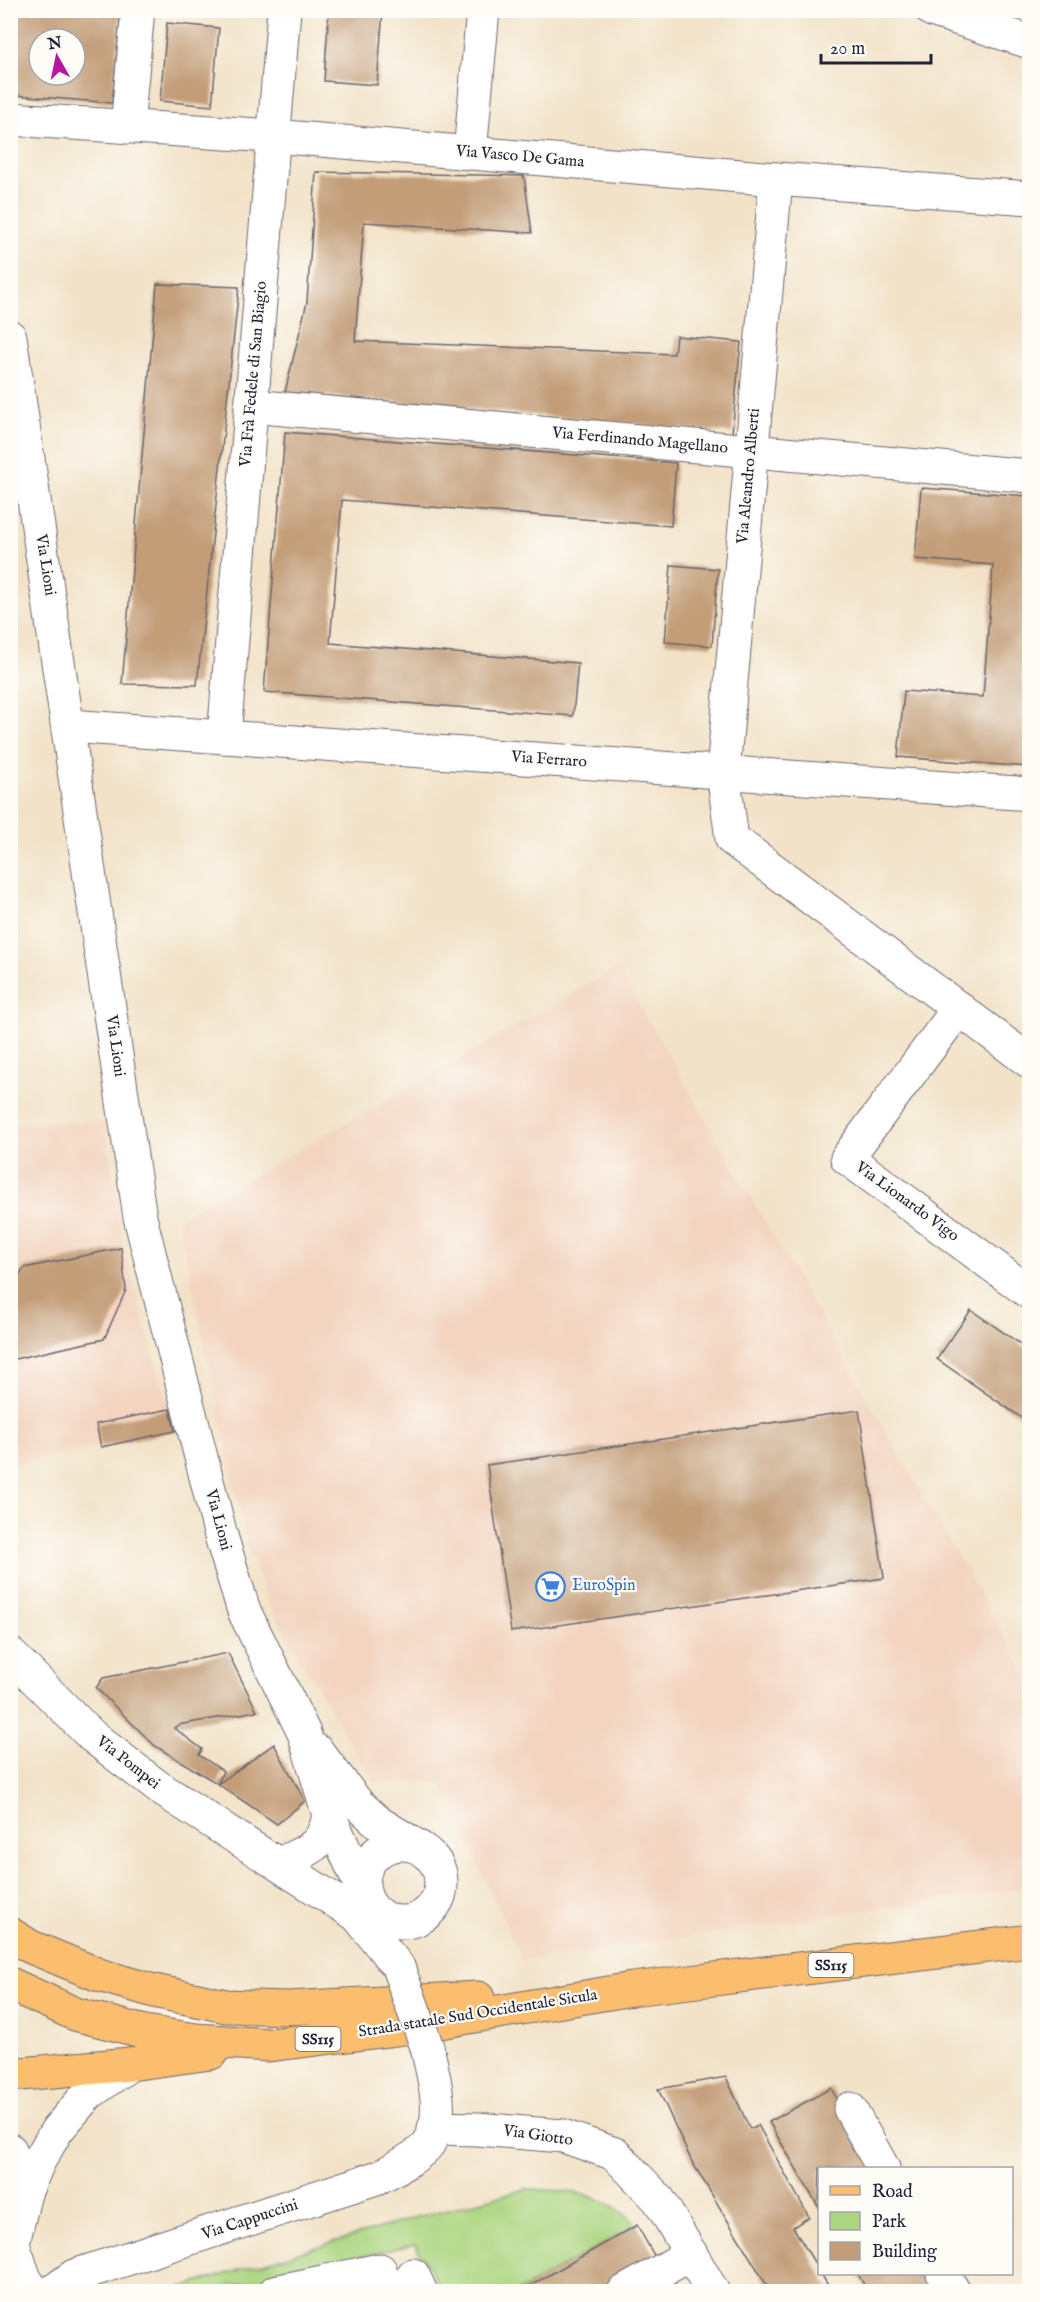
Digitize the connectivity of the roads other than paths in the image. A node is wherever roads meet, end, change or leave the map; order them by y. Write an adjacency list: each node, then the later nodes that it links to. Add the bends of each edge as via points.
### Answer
1 (138, 10): 7 (street)
2 (284, 10): 8 (street, Via Frà Fedele di San Biagio)
3 (483, 10): 9 (street)
4 (932, 10): 5 (street)
5 (1029, 42)
6 (10, 119): 7 (street, Via Vasco De Gama)
7 (127, 127): 8 (street, Via Vasco De Gama)
8 (273, 136): 9 (street, Via Vasco De Gama); 13 (street, Via Frà Fedele di San Biagio)
9 (470, 153): 10 (street, Via Vasco De Gama)
10 (776, 179): 11 (street, Via Vasco De Gama); 14 (street, Via Aleandro Alberti)
11 (1029, 198)
12 (10, 337): 16 (street, Via Lioni)
13 (251, 406): 14 (street, Via Ferdinando Magellano); 17 (street, Via Frà Fedele di San Biagio)
14 (752, 451): 15 (street, Via Ferdinando Magellano); 18 (street, Via Aleandro Alberti)
15 (1029, 476)
16 (69, 726): 17 (street, Via Ferraro); 24 (street, Via Lioni, via 140,1217 221,1536 244,1611)
17 (224, 737): 18 (street, Via Ferraro)
18 (723, 772): 19 (street, Via Ferraro); 20 (street, via 732,839)
19 (1029, 794)
20 (959, 1008): 21 (street); 22 (street, Via Lionardo Vigo, via 847,1158)
21 (1029, 1062)
22 (1029, 1293)
23 (10, 1654): 27 (street, Via Pompei, via 92,1736 158,1787)
24 (304, 1733): 25 (street); 26 (street, via 358,1804 379,1823)
25 (329, 1815): 27 (street, via 320,1841 306,1851); 28 (street)
26 (420, 1848): 28 (street, via 397,1844); 30 (street, via 437,1864 442,1888 430,1912)
27 (274, 1856): 28 (street, via 324,1866); 29 (street, Via Pompei)
28 (362, 1859): 29 (street, via 367,1866)
29 (360, 1904): 30 (street, via 369,1905 379,1915); 33 (street)
30 (404, 1921): 33 (street, via 408,1930)
31 (10, 1934): 35 (main road, Strada statale Sud Occidentale Sicula / SS115, via 99,1975 226,2006 287,2008)
32 (1029, 1941): 35 (main road, Strada statale Sud Occidentale Sicula / SS115)
33 (398, 1967): 40 (street, bridge, via 427,2047 438,2109)
34 (10, 1984): 36 (main road, Strada statale Sud Occidentale Sicula / SS115, via 75,2014 145,2032)
35 (632, 1989): 36 (main road, Strada statale Sud Occidentale Sicula / SS115, via 405,2028)
36 (269, 2045): 37 (main road)
37 (130, 2064): 38 (main road); 43 (street, via 88,2094 57,2130)
38 (10, 2075)
39 (849, 2109): 42 (street)
40 (434, 2128): 45 (street, Via Giotto, via 563,2136 615,2154 659,2200); 49 (street, Via Cappuccini, via 429,2143 379,2177 74,2276)
41 (10, 2150): 43 (street)
42 (883, 2167)
43 (25, 2193): 44 (street)
44 (12, 2240): 48 (street)
45 (691, 2254): 51 (street); 52 (street, Via Giotto)
46 (944, 2275): 53 (street)
47 (407, 2286): 50 (street, via 380,2270)
48 (34, 2292)
49 (52, 2292)
50 (275, 2292)
51 (624, 2292)
52 (714, 2292)
53 (954, 2292)

